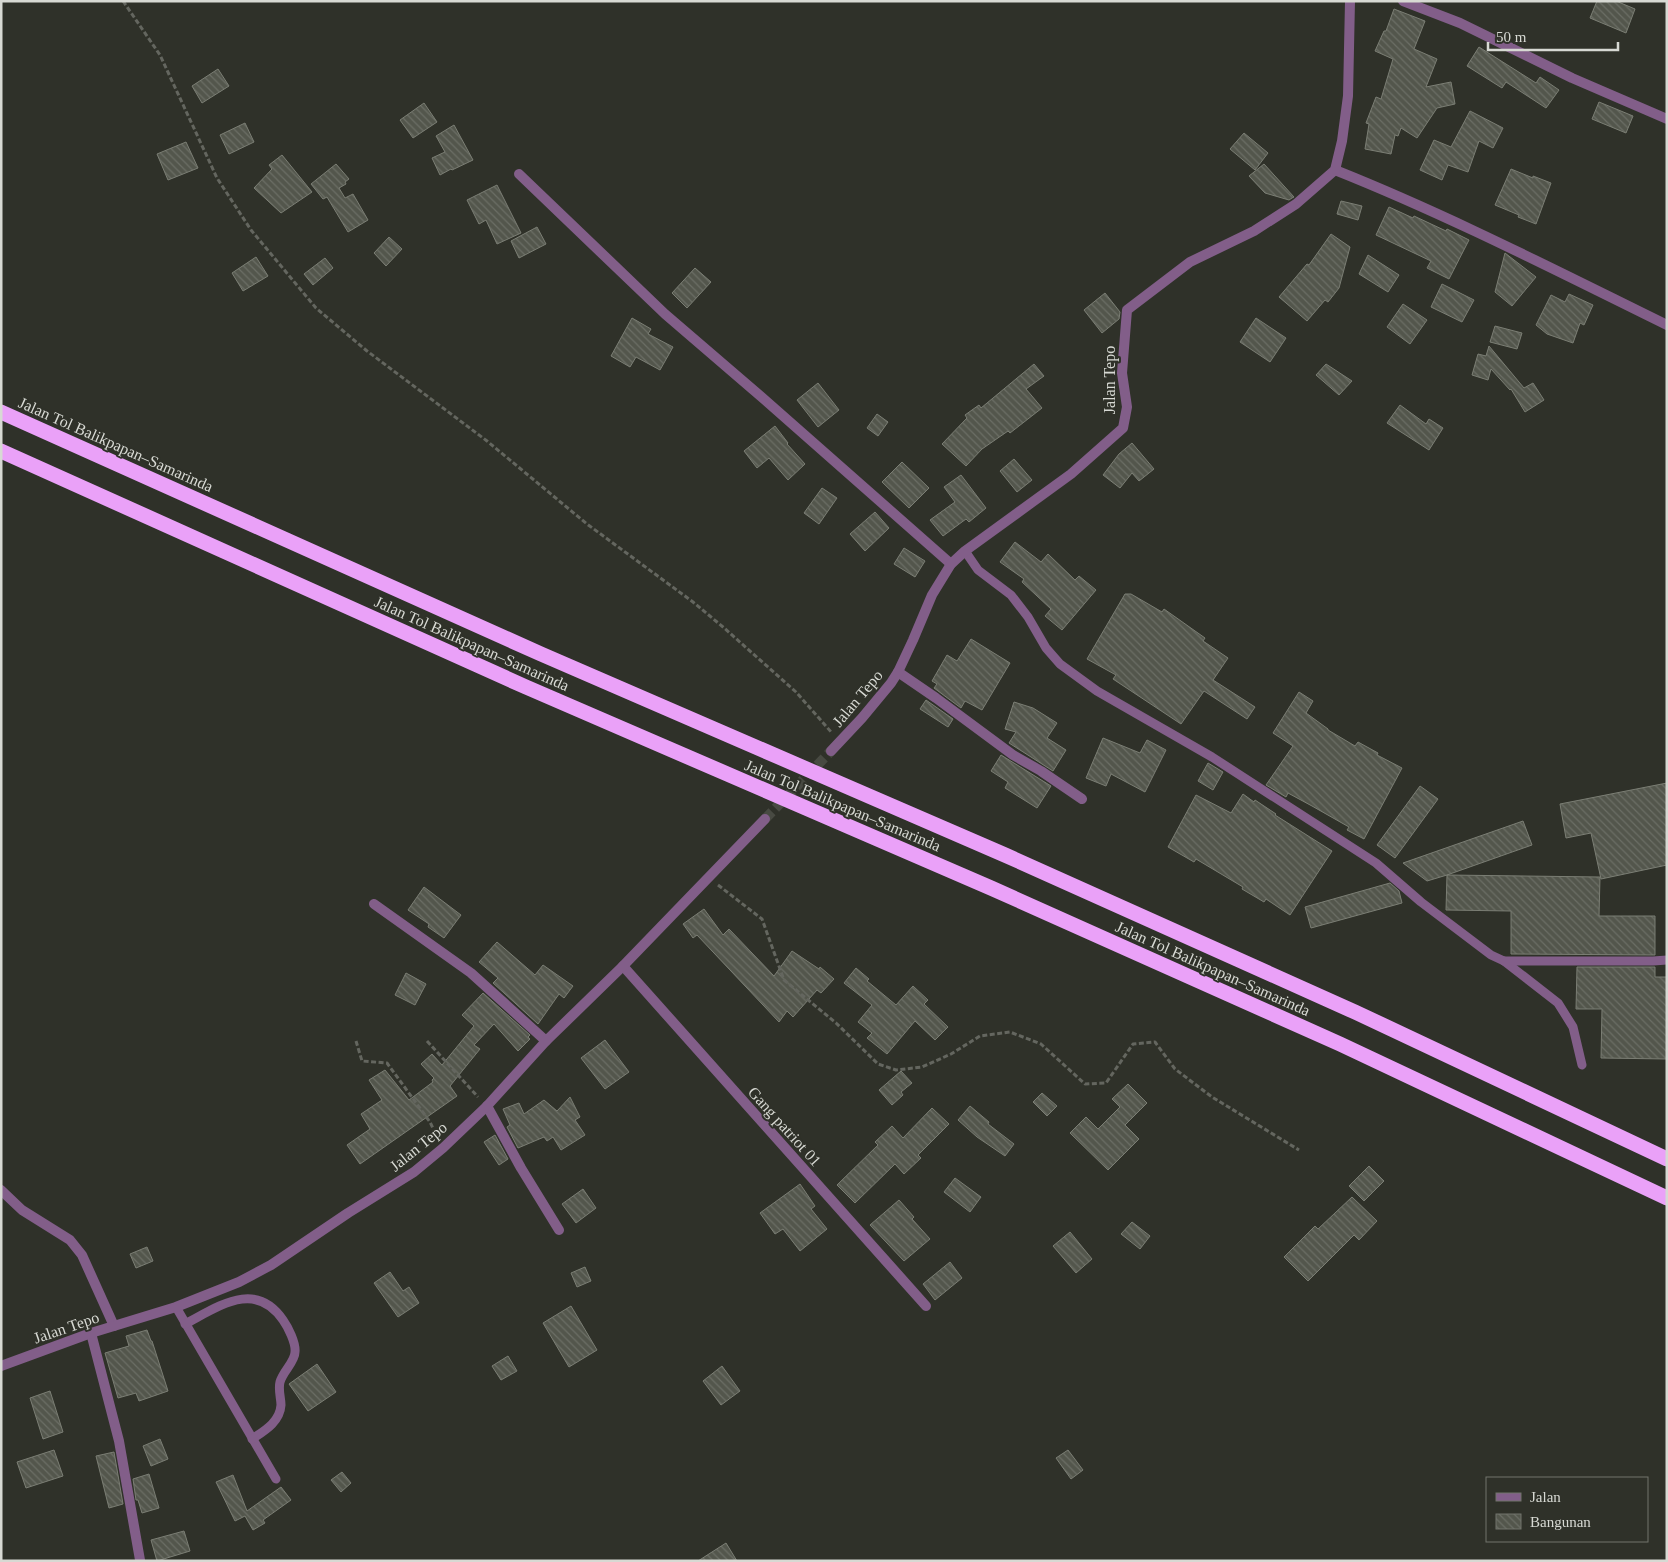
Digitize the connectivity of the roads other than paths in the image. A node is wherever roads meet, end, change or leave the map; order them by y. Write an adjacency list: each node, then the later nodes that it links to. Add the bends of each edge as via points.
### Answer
1 (1350, 1): 4 (street, via 1348,96)
2 (1403, 1): 3 (street, via 1460,23 1572,78)
3 (1667, 119)
4 (1335, 170): 6 (street, via 1382,188); 9 (street, Jalan Tepo, via 1296,204 1254,231 1190,262 1127,310 1122,373 1127,407 1123,428 1071,474)
5 (519, 174): 10 (street, via 664,314)
6 (1667, 325)
7 (1, 412): 22 (highway, Jalan Tol Balikpapan–Samarinda, via 541,654 1005,855 1355,1012)
8 (1, 451): 24 (highway, Jalan Tol Balikpapan–Samarinda, via 526,687 991,888 1313,1032)
9 (965, 551): 10 (street, Jalan Tepo); 17 (lane, via 978,570 1011,595 1060,664 1098,691 1212,757 1376,863 1490,955)
10 (950, 564): 11 (street, Jalan Tepo)
11 (898, 672): 12 (street, Jalan Tepo); 13 (street, via 1013,755)
12 (831, 751)
13 (1082, 799)
14 (765, 819): 18 (street, Jalan Tepo)
15 (374, 904): 19 (street, via 471,973)
16 (1667, 960): 17 (lane)
17 (1504, 961): 20 (lane, via 1558,1003 1573,1027)
18 (623, 966): 19 (street, Jalan Tepo); 26 (street, Gang patriot 01)
19 (546, 1041): 21 (street, Jalan Tepo)
20 (1582, 1065)
21 (487, 1106): 25 (street); 27 (street, Jalan Tepo, via 414,1172 271,1265 239,1282)
22 (1667, 1159)
23 (1, 1190): 29 (street, via 22,1210 70,1240 82,1255)
24 (1667, 1198)
25 (559, 1230)
26 (926, 1306)
27 (176, 1307): 28 (lane); 29 (street, Jalan Tepo)
28 (185, 1324): 32 (lane); 32 (lane, via 229,1302 246,1298 261,1300 274,1308 284,1321 295,1351 279,1385 281,1405 270,1428)
29 (114, 1326): 30 (street, Jalan Tepo)
30 (91, 1333): 31 (street, Jalan Tepo); 34 (street, via 119,1441)
31 (1, 1366)
32 (252, 1439): 33 (lane)
33 (276, 1479)
34 (140, 1560)

